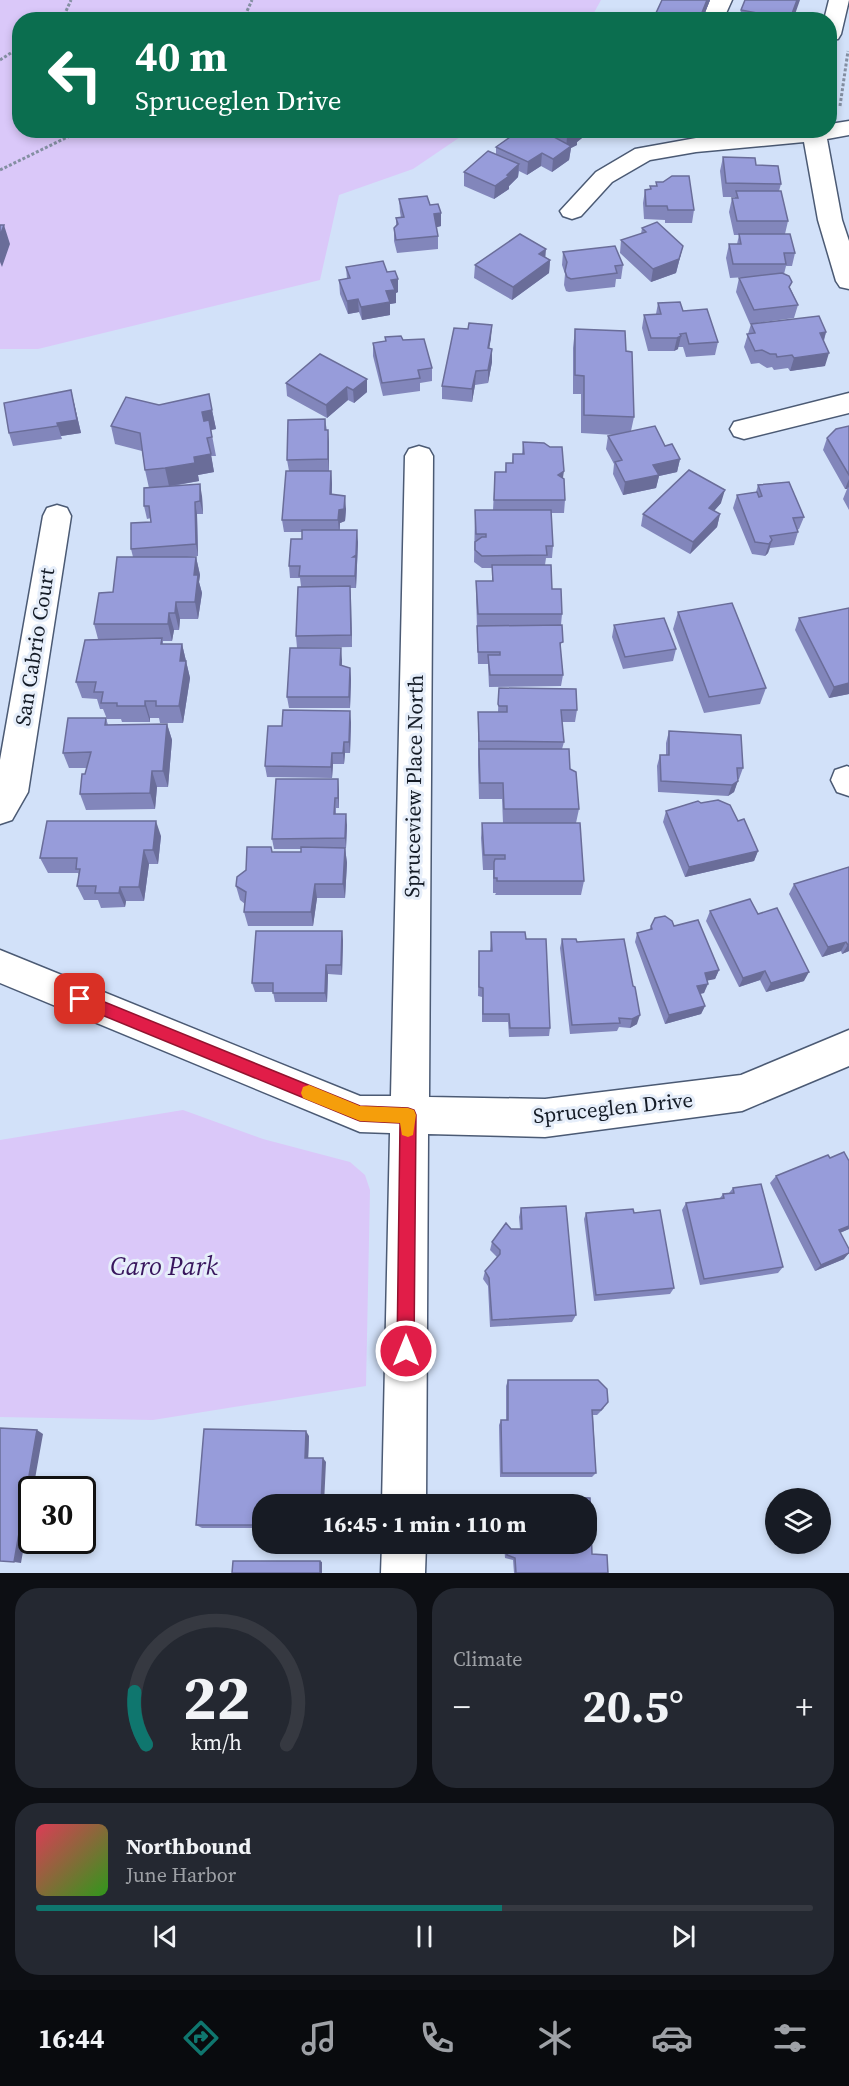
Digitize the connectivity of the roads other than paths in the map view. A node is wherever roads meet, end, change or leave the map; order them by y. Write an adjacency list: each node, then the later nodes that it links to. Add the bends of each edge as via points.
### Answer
1 (760, 138): 3 (street, via 643,154 603,177)
2 (815, 138): 4 (street, via 830,220)
3 (572, 211)
4 (849, 281)
5 (849, 403): 6 (street)
6 (744, 429)
7 (419, 456): 12 (street, Spruceview Place North)
8 (57, 516): 9 (street, San Cabrio Court, via 10,792)
9 (0, 810)
10 (0, 966): 12 (street, Spruceglen Drive, via 360,1114)
11 (849, 1048): 12 (street, Spruceglen Drive, via 742,1093 545,1118)
12 (408, 1115): 13 (street, Spruceview Place North)
13 (404, 1494)
14 (404, 1554): 15 (street)
15 (404, 1573)

